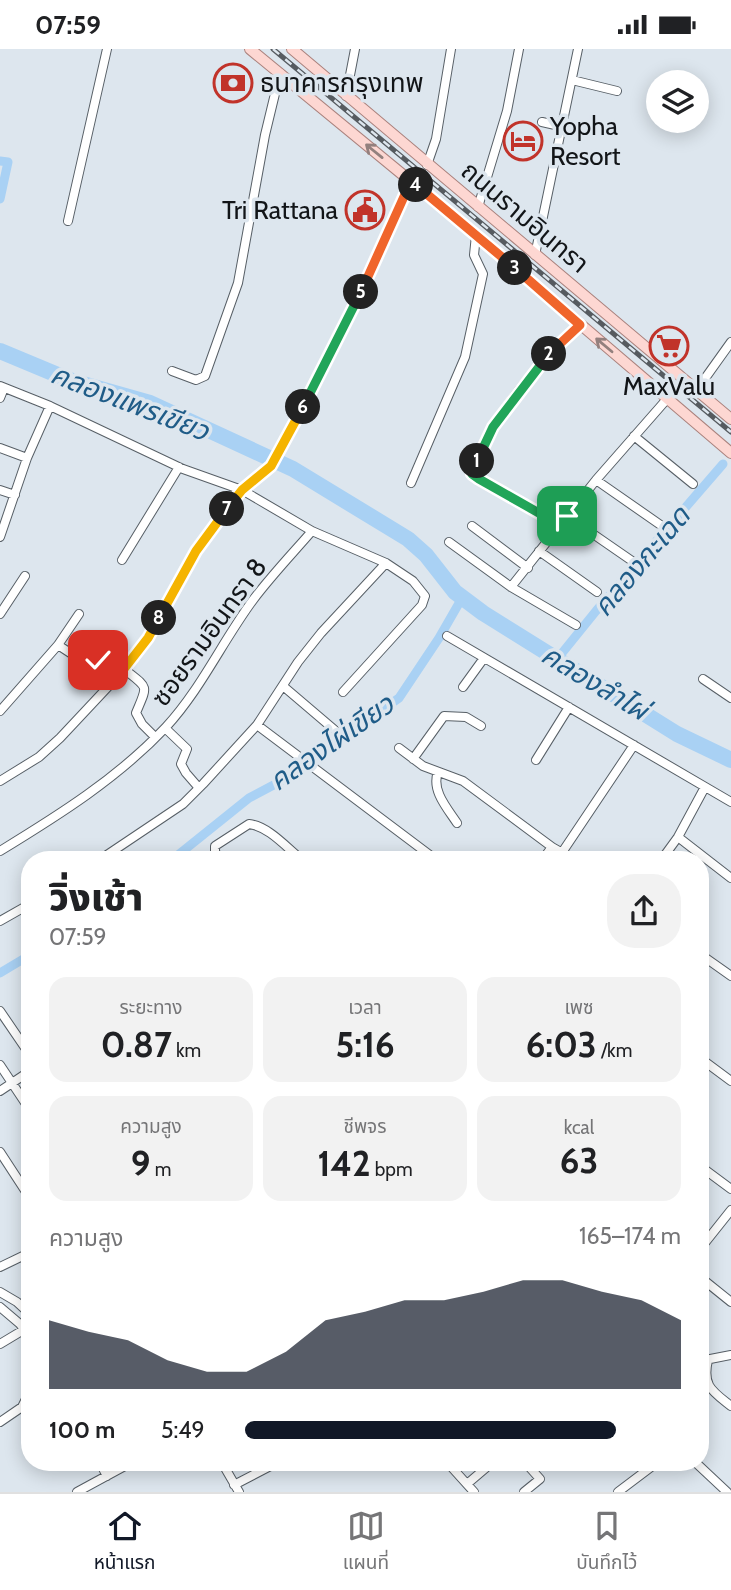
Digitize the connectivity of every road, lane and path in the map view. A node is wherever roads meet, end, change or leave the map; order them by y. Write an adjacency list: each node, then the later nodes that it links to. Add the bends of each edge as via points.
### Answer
1 (107, 49): 17 (street)
2 (250, 49): 8 (main road, ถนนรามอินทรา)
3 (292, 49): 11 (main road, ถนนรามอินทรา)
4 (355, 49): 11 (street)
5 (451, 49): 14 (street, via 436,139)
6 (519, 49): 16 (street, via 507,111)
7 (579, 49): 9 (street)
8 (280, 73): 15 (main road, ถนนรามอินทรา, one-way to 8); 22 (street, via 238,283 205,376 196,380)
9 (572, 80): 10 (street); 13 (street)
10 (617, 91)
11 (346, 96): 14 (main road, ถนนรามอินทรา)
12 (542, 122): 13 (street)
13 (564, 127): 19 (street)
14 (427, 165): 16 (main road, ถนนรามอินทรา)
15 (411, 181): 18 (main road, ถนนรามอินทรา); 38 (street, ซอยรามอินทรา 8, via 369,277 278,454 271,466)
16 (478, 207): 19 (main road, ถนนรามอินทรา)
17 (68, 221)
18 (476, 235): 20 (main road, ถนนรามอินทรา); 35 (street, via 474,255 482,274 465,357)
19 (535, 255): 24 (main road, ถนนรามอินทรา)
20 (580, 325): 26 (main road, ถนนรามอินทรา, one-way to 20); 41 (street, via 517,394 493,427 472,471)
21 (731, 342): 24 (street)
22 (172, 371)
23 (2, 387): 25 (street); 27 (street)
24 (696, 391): 28 (main road, ถนนรามอินทรา)
25 (0, 398)
26 (667, 399): 29 (street); 31 (main road, ถนนรามอินทรา)
27 (50, 406): 32 (street); 33 (street)
28 (731, 419)
29 (634, 436): 34 (street); 36 (street)
30 (0, 448): 32 (street)
31 (731, 453)
32 (27, 458): 39 (street)
33 (179, 467): 38 (street); 48 (street)
34 (596, 480): 40 (street); 43 (street)
35 (411, 483)
36 (693, 484)
37 (0, 490): 39 (street)
38 (242, 490): 44 (street); 61 (street, ซอยรามอินทรา 8, via 196,551 148,638)
39 (15, 495): 45 (street)
40 (567, 516): 41 (street); 50 (street)
41 (560, 525): 47 (street)
42 (472, 526): 51 (street)
43 (662, 526)
44 (312, 531): 49 (street); 71 (street, ซอยรามอินทรา 8, via 253,601 197,690)
45 (0, 537)
46 (449, 542): 53 (street)
47 (539, 551): 51 (street); 54 (street)
48 (122, 560)
49 (386, 563): 63 (street, via 327,626); 65 (street, via 413,581 425,596 416,614)
50 (635, 563)
51 (528, 568): 53 (street)
52 (25, 576): 55 (street)
53 (511, 587): 57 (street)
54 (597, 592)
55 (0, 614)
56 (79, 614): 59 (street)
57 (576, 625)
58 (447, 636): 60 (street)
59 (58, 645): 61 (street, via 82,660 92,658); 68 (street)
60 (484, 658): 64 (street); 67 (street)
61 (122, 672): 73 (street, via 144,685 144,700 136,713); 79 (street, ซอยรามอินทรา 8, via 39,757)
62 (703, 679): 66 (street)
63 (283, 686): 69 (street); 72 (street)
64 (463, 687)
65 (343, 692)
66 (731, 698)
67 (569, 707): 74 (street); 77 (street)
68 (0, 711)
69 (257, 725): 81 (street); 90 (street)
70 (481, 726): 76 (street, via 466,717 444,716)
71 (165, 728): 73 (street, ซอยรามอินทรา 8); 81 (street, via 187,749 180,764)
72 (337, 732)
73 (155, 737): 86 (street, ซอยรามอินทรา 8, via 67,810)
74 (634, 745): 80 (street); 92 (street)
75 (399, 748): 76 (street)
76 (413, 759): 78 (street)
77 (536, 760)
78 (438, 772): 83 (street, via 437,789); 85 (street, via 463,781)
79 (0, 781)
80 (705, 787): 82 (street); 84 (street)
81 (199, 788): 87 (street)
82 (731, 802)
83 (457, 823)
84 (678, 837): 93 (street); 94 (street)
85 (552, 847): 91 (street); 92 (street)
86 (0, 851)
87 (113, 851)
88 (215, 851): 89 (street, via 215,846 249,824)
89 (290, 851)
90 (424, 851)
91 (549, 851)
92 (563, 851)
93 (668, 851)
94 (696, 851)
95 (709, 861): 96 (street)
96 (731, 878)
97 (21, 909): 98 (street)
98 (0, 921)
99 (709, 960): 100 (street)
100 (731, 976)
101 (0, 1011): 102 (street)
102 (21, 1042)
103 (0, 1065): 107 (street)
104 (709, 1065): 106 (street)
105 (21, 1077): 107 (street)
106 (731, 1081)
107 (12, 1083): 108 (street); 109 (street)
108 (0, 1091)
109 (21, 1096)
110 (0, 1152): 112 (street)
111 (709, 1173): 113 (street)
112 (21, 1184)
113 (731, 1189)
114 (731, 1210): 115 (street)
115 (709, 1238)
116 (21, 1257): 117 (street)
117 (0, 1267)
118 (709, 1283): 120 (street)
119 (0, 1292): 121 (street)
120 (731, 1301)
121 (21, 1306)
122 (0, 1307): 123 (street)
123 (21, 1323)
124 (21, 1332): 125 (street)
125 (0, 1344)
126 (731, 1355): 127 (street)
127 (709, 1359)
128 (709, 1386): 129 (street)
129 (731, 1406)
130 (21, 1409): 131 (street)
131 (0, 1422)
132 (104, 1471): 141 (street)
133 (116, 1471): 141 (street)
134 (227, 1471): 143 (street)
135 (265, 1471): 143 (street)
136 (457, 1471): 142 (street)
137 (482, 1471): 142 (street)
138 (533, 1471): 147 (street, via 540,1479)
139 (647, 1471): 144 (street)
140 (705, 1471): 148 (street)
141 (107, 1476): 145 (street)
142 (467, 1484): 146 (street)
143 (237, 1489)
144 (623, 1490)
145 (77, 1492)
146 (474, 1492)
147 (524, 1492)
148 (727, 1492)

